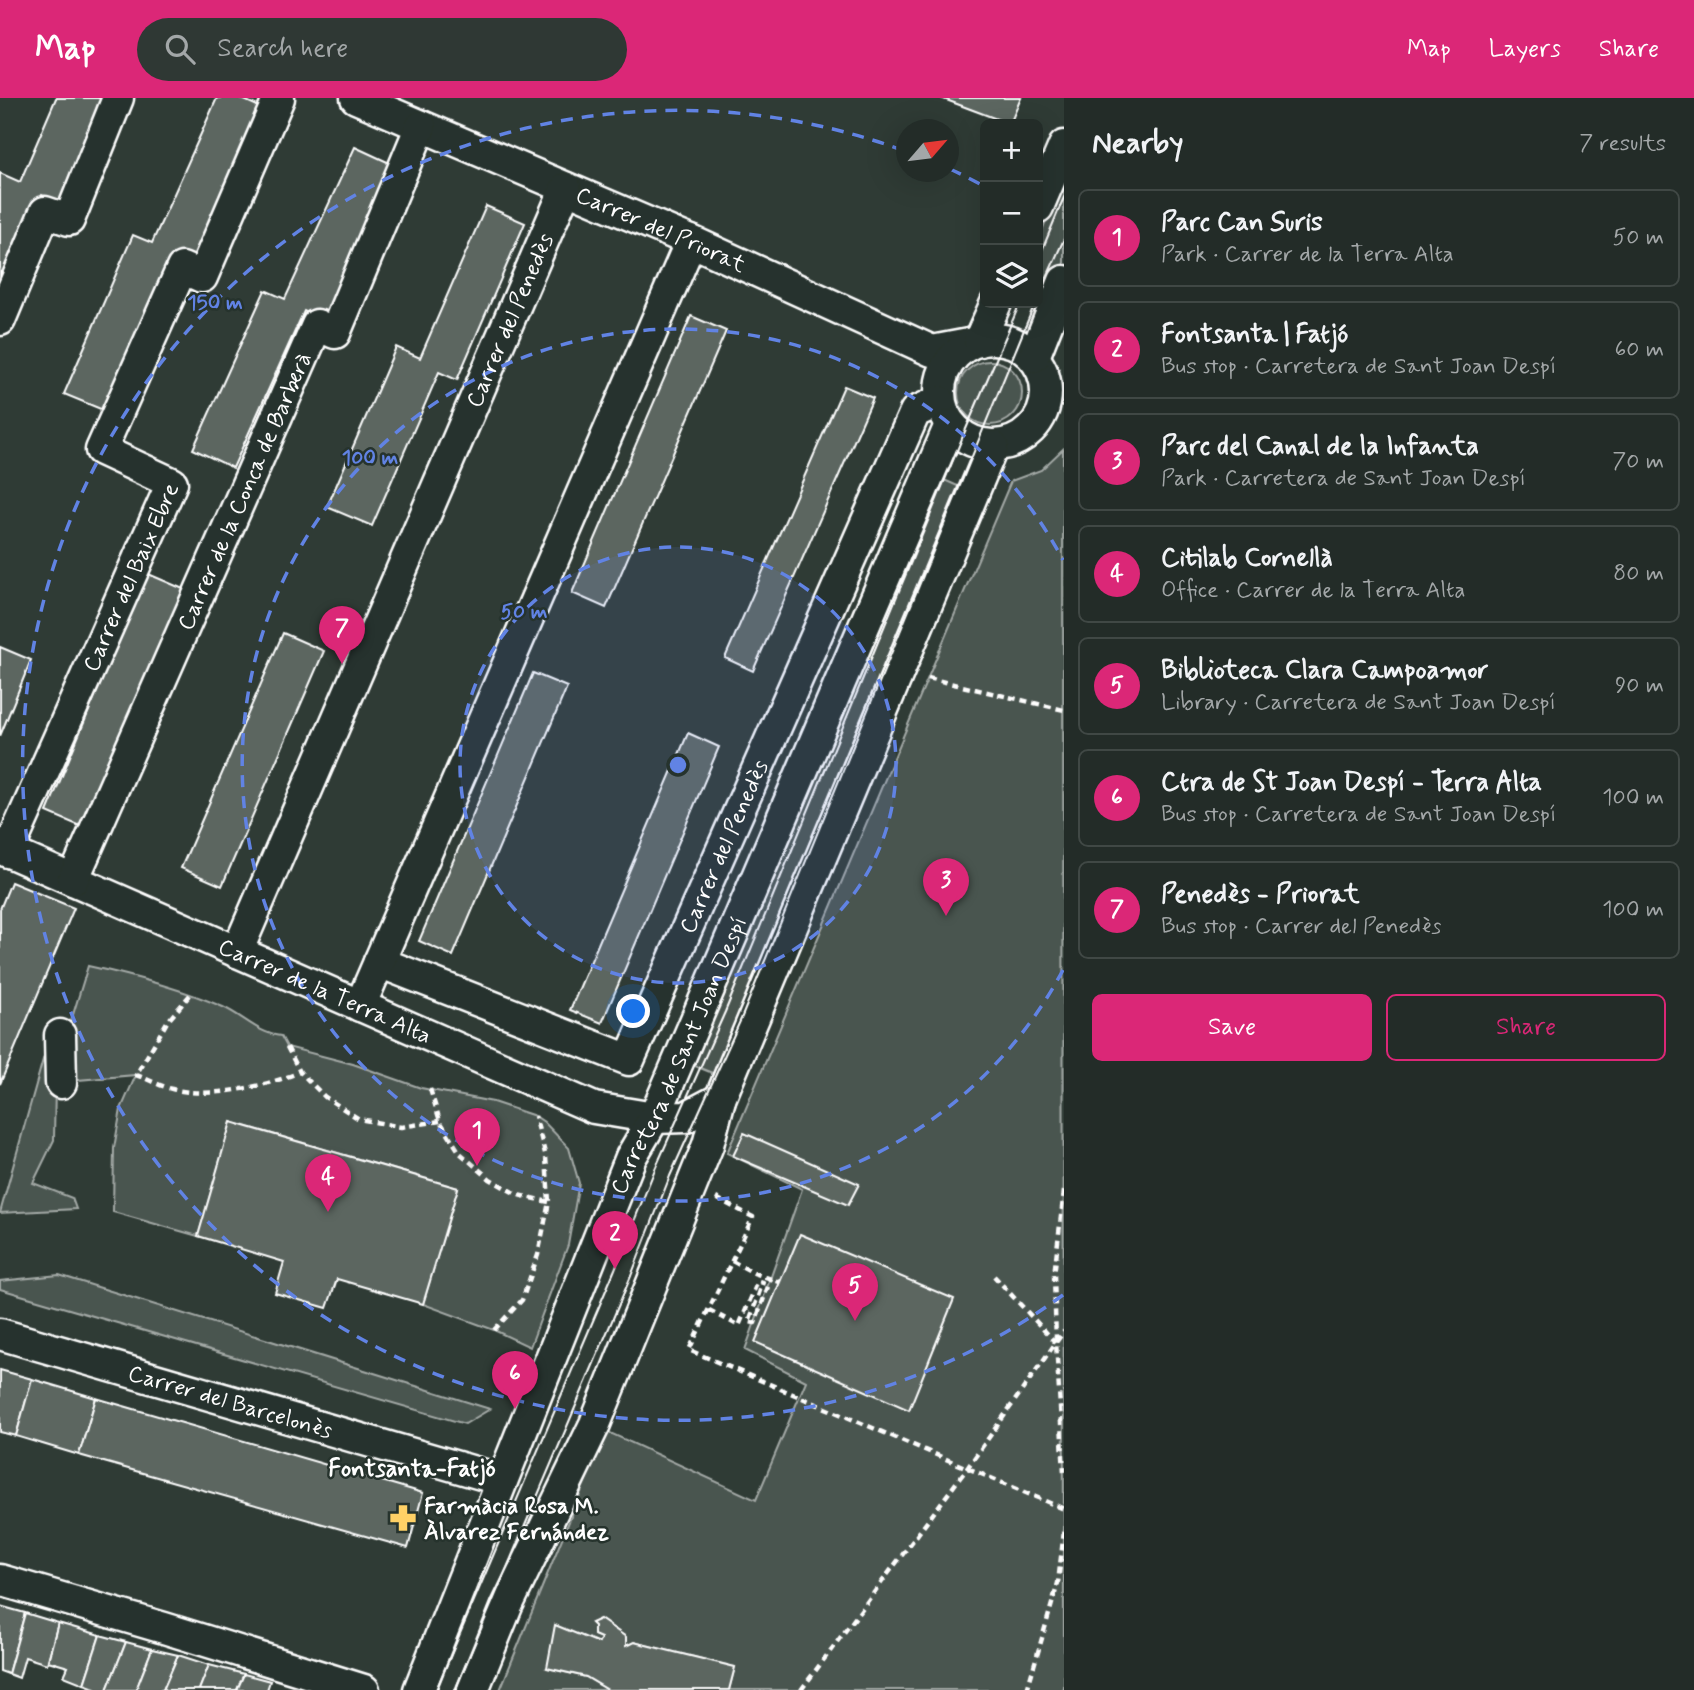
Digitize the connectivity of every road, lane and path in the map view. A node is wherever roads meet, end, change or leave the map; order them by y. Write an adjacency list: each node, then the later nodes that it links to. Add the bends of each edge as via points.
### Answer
1 (118, 98): 11 (street, via 69,220 45,212)
2 (279, 98): 19 (street, Carrer del Baix Ebre, via 202,277 182,268 101,450 172,483)
3 (356, 98): 4 (street, Carrer del Priorat)
4 (421, 126): 6 (street, Carrer del Priorat); 20 (street, Carrer de la Conca de Barberà, via 335,333 317,325)
5 (1064, 146): 7 (street)
6 (566, 188): 8 (street, Carrer del Priorat); 21 (street, Carrer del Penedès)
7 (1043, 194)
8 (691, 241): 12 (street, Carrer del Priorat, via 932,351); 22 (street)
9 (1064, 281): 13 (street)
10 (993, 308): 12 (street)
11 (0, 320)
12 (974, 342): 13 (street, via 1004,340); 15 (street, via 951,359 942,379)
13 (1034, 357): 14 (street)
14 (1055, 398): 16 (street, via 1026,435)
15 (945, 413): 16 (street, via 971,441); 22 (street, Carrer del Penedès, via 915,412 629,1060); 32 (street, Carretera de Sant Joan Despí)
16 (993, 446): 30 (street)
17 (928, 678): 18 (path)
18 (1064, 710)
19 (4, 850): 20 (street, Carrer de la Terra Alta)
20 (73, 880): 21 (street, Carrer de la Terra Alta)
21 (237, 952): 24 (street, Carrer de la Terra Alta)
22 (379, 962): 24 (street)
23 (190, 995): 27 (path, via 167,1022 136,1075 173,1089 208,1092 273,1083)
24 (360, 1006): 32 (street, Carrer de la Terra Alta, via 594,1108)
25 (60, 1035): 28 (street)
26 (287, 1047): 27 (path)
27 (300, 1072): 33 (path, via 325,1097 359,1119 401,1127)
28 (61, 1083)
29 (430, 1089): 33 (path)
30 (720, 1099): 32 (street, Carrer de la Terra Alta, via 686,1117); 54 (street, via 709,1144 595,1424 507,1606)
31 (535, 1116): 36 (path, via 546,1157)
32 (654, 1118): 48 (street, Carretera de Sant Joan Despí, via 631,1157)
33 (440, 1121): 36 (path, via 460,1153 490,1179 518,1195)
34 (1064, 1191): 45 (path, via 1054,1275)
35 (709, 1194): 37 (path, via 752,1217)
36 (548, 1202): 42 (path, via 538,1255 522,1300)
37 (732, 1261): 39 (path); 41 (path)
38 (994, 1276): 45 (path)
39 (771, 1278): 40 (path); 41 (path, via 755,1323 749,1322 763,1282 758,1281 739,1326)
40 (780, 1282)
41 (709, 1310): 46 (path, via 690,1350)
42 (494, 1330)
43 (1064, 1331): 45 (path)
44 (0, 1334): 48 (street, Carrer del Barcelonès)
45 (1056, 1342): 46 (path); 47 (path)
46 (968, 1467): 49 (path); 55 (path)
47 (1064, 1472)
48 (502, 1480): 53 (street, Carretera de Sant Joan Despí)
49 (1064, 1509)
50 (1064, 1531): 56 (path, via 1058,1583)
51 (0, 1580): 52 (street)
52 (364, 1690)
53 (419, 1690)
54 (473, 1690)
55 (801, 1690)
56 (1027, 1690)

